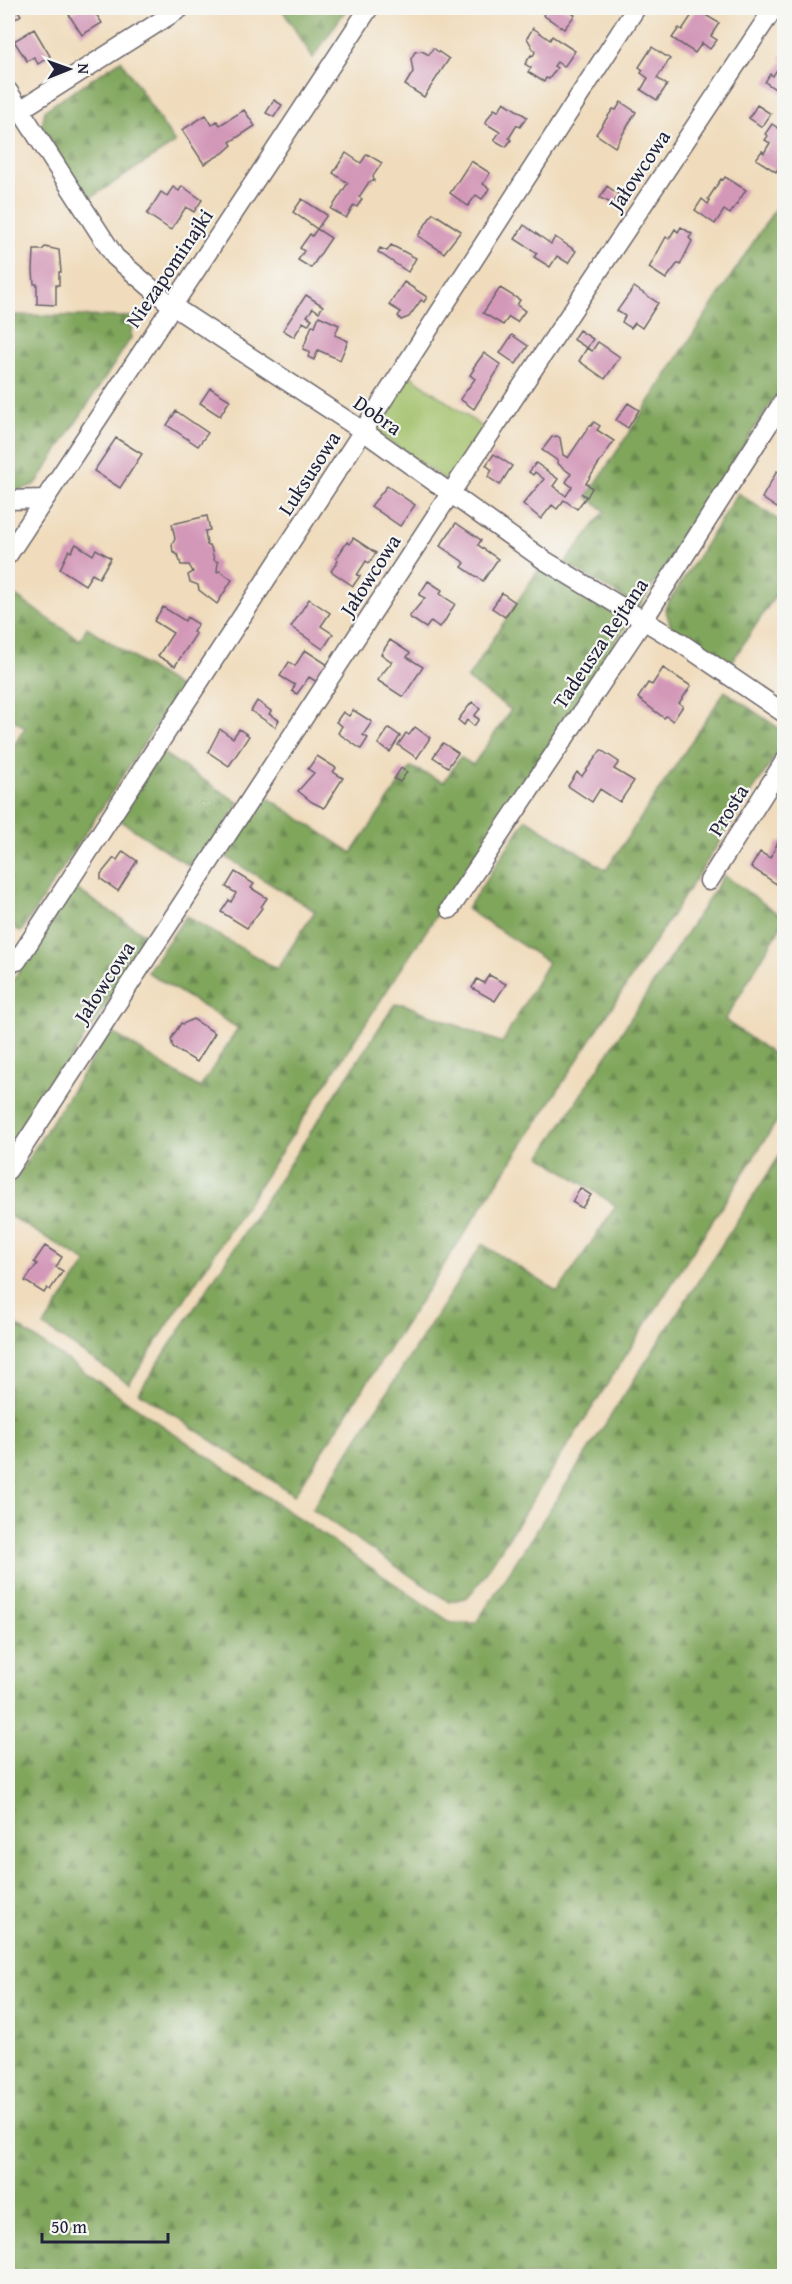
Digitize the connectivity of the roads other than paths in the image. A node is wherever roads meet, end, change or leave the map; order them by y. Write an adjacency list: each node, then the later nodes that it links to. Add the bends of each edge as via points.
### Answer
1 (181, 8): 6 (street)
2 (369, 8): 7 (street, Niezapominajki)
3 (636, 8): 9 (street, Luksusowa)
4 (774, 8): 10 (street, Jałowcowa)
5 (8, 91): 6 (street, Dobra)
6 (17, 116): 7 (street, Dobra, via 115,257)
7 (171, 305): 9 (street, Dobra); 11 (street, Niezapominajki)
8 (784, 400): 14 (street, Tadeusza Rejtana)
9 (363, 431): 10 (street, Dobra); 19 (street, Luksusowa)
10 (450, 494): 14 (street, Dobra, via 544,560); 20 (street, Jałowcowa)
11 (43, 499): 12 (street); 13 (street, Niezapominajki)
12 (8, 500)
13 (8, 555)
14 (643, 621): 15 (street, Dobra); 18 (street, Tadeusza Rejtana)
15 (784, 713)
16 (784, 762): 17 (street, Prosta)
17 (709, 881)
18 (450, 909)
19 (17, 961)
20 (8, 1170)

